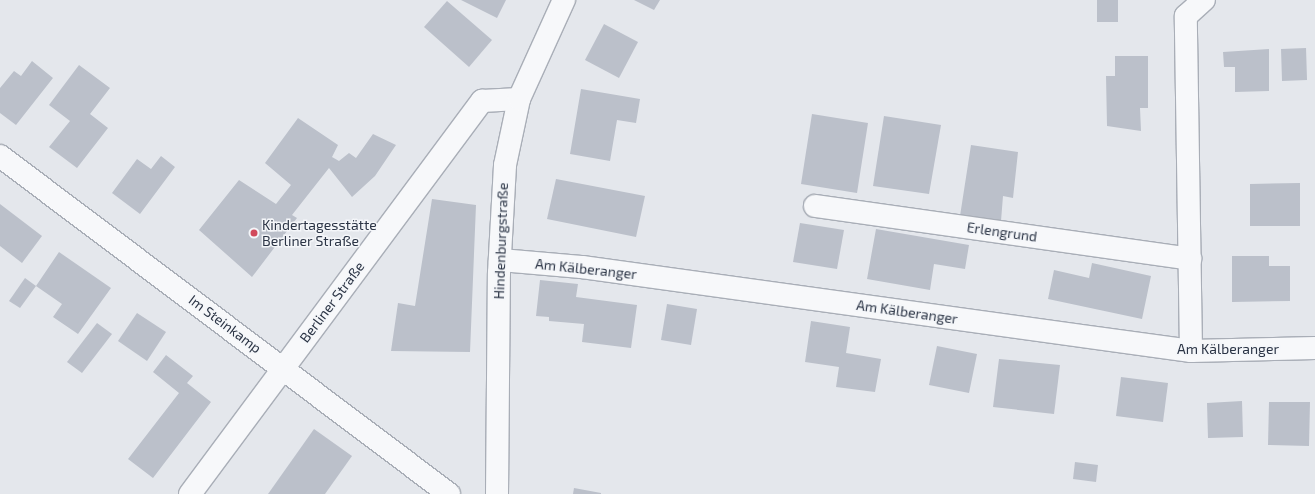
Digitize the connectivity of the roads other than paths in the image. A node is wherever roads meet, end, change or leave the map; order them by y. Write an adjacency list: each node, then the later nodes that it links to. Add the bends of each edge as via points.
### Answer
1 (564, 0): 3 (street, Hindenburgstraße)
2 (1204, 0): 6 (street, via 1186,16)
3 (519, 99): 7 (street, Hindenburgstraße, via 505,165); 10 (street, Berliner Straße, via 482,102)
4 (0, 156): 10 (street, Im Steinkamp)
5 (815, 206): 6 (street, Erlengrund)
6 (1190, 259): 9 (street)
7 (500, 260): 9 (street, Am Kälberanger, via 582,267); 13 (street, Hindenburgstraße)
8 (1315, 348): 9 (street, Am Kälberanger)
9 (1191, 351)
10 (282, 367): 11 (street, Berliner Straße); 12 (street, Im Steinkamp)
11 (190, 494)
12 (448, 494)
13 (497, 494)

